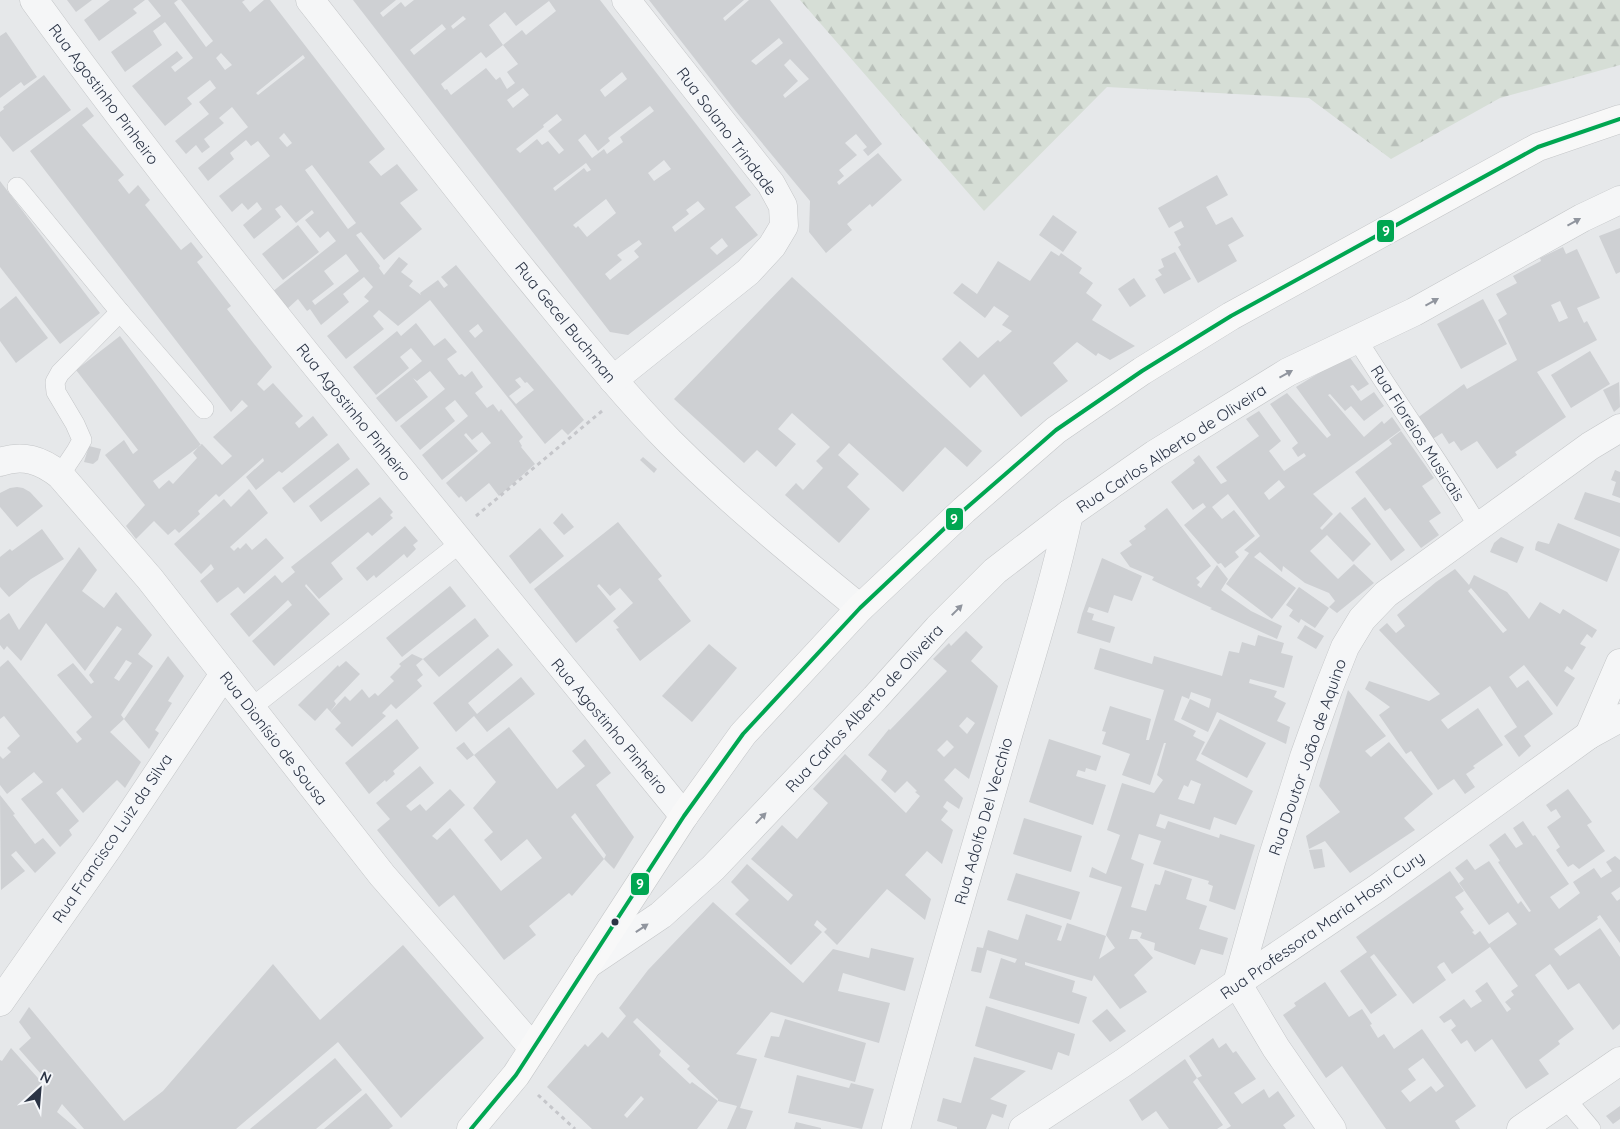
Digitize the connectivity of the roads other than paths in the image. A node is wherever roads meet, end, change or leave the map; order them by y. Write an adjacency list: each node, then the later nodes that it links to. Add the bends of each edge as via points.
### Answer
1 (34, 0): 16 (street, Rua Agostinho Pinheiro, via 144,149)
2 (310, 0): 9 (street, Rua Gecel Buchman, via 459,191)
3 (626, 0): 9 (street, Rua Solano Trindade, via 771,184 783,206 784,226 772,246 748,272)
4 (1620, 119): 17 (main road, via 1538,147 1231,316 1142,371 1056,430 964,510)
5 (17, 187): 7 (lane)
6 (1620, 200): 8 (street, Rua Carlos Alberto de Oliveira, one-way to 6, via 1414,312)
7 (120, 312): 10 (lane); 13 (lane, via 55,382 56,392 82,440)
8 (1357, 339): 14 (street, Rua Carlos Alberto de Oliveira, one-way to 8, via 1155,454 1288,372); 15 (lane, Rua Floreios Musicais)
9 (619, 386): 17 (street, Rua Gecel Buchman, via 699,469)
10 (204, 409)
11 (1620, 428): 15 (street, Rua Doutor João de Aquino, via 1590,446)
12 (0, 462): 13 (street, Rua Dionísio de Sousa, via 12,458 34,460)
13 (60, 475): 19 (street, Rua Dionísio de Sousa, via 150,579)
14 (1069, 514): 24 (street, Rua Carlos Alberto de Oliveira, one-way to 14, via 661,915 714,868 995,571); 31 (street, Rua Adolfo Del Vecchio)
15 (1479, 528): 25 (street, Rua Doutor João de Aquino, via 1386,594 1362,619 1345,647 1301,767)
16 (456, 540): 20 (lane); 23 (street, Rua Agostinho Pinheiro)
17 (860, 608): 23 (main road, via 743,734)
18 (1620, 663): 22 (street)
19 (224, 674): 20 (street, Rua Dionísio de Sousa); 26 (street, Rua Francisco Luiz da Silva)
20 (251, 708): 27 (street, Rua Dionísio de Sousa, via 382,875)
21 (1620, 718): 22 (street, Rua Professora Maria Hosni Cury)
22 (1590, 735): 25 (street, Rua Professora Maria Hosni Cury, via 1379,888)
23 (684, 816): 24 (main road)
24 (588, 965): 27 (main road)
25 (1236, 984): 32 (street, Rua Professora Maria Hosni Cury); 33 (street)
26 (0, 1002)
27 (533, 1048): 30 (main road, via 516,1075)
28 (1620, 1061): 29 (street)
29 (1565, 1098): 34 (street); 35 (lane)
30 (470, 1129)
31 (896, 1129)
32 (1023, 1129)
33 (1332, 1129)
34 (1521, 1129)
35 (1591, 1129)

